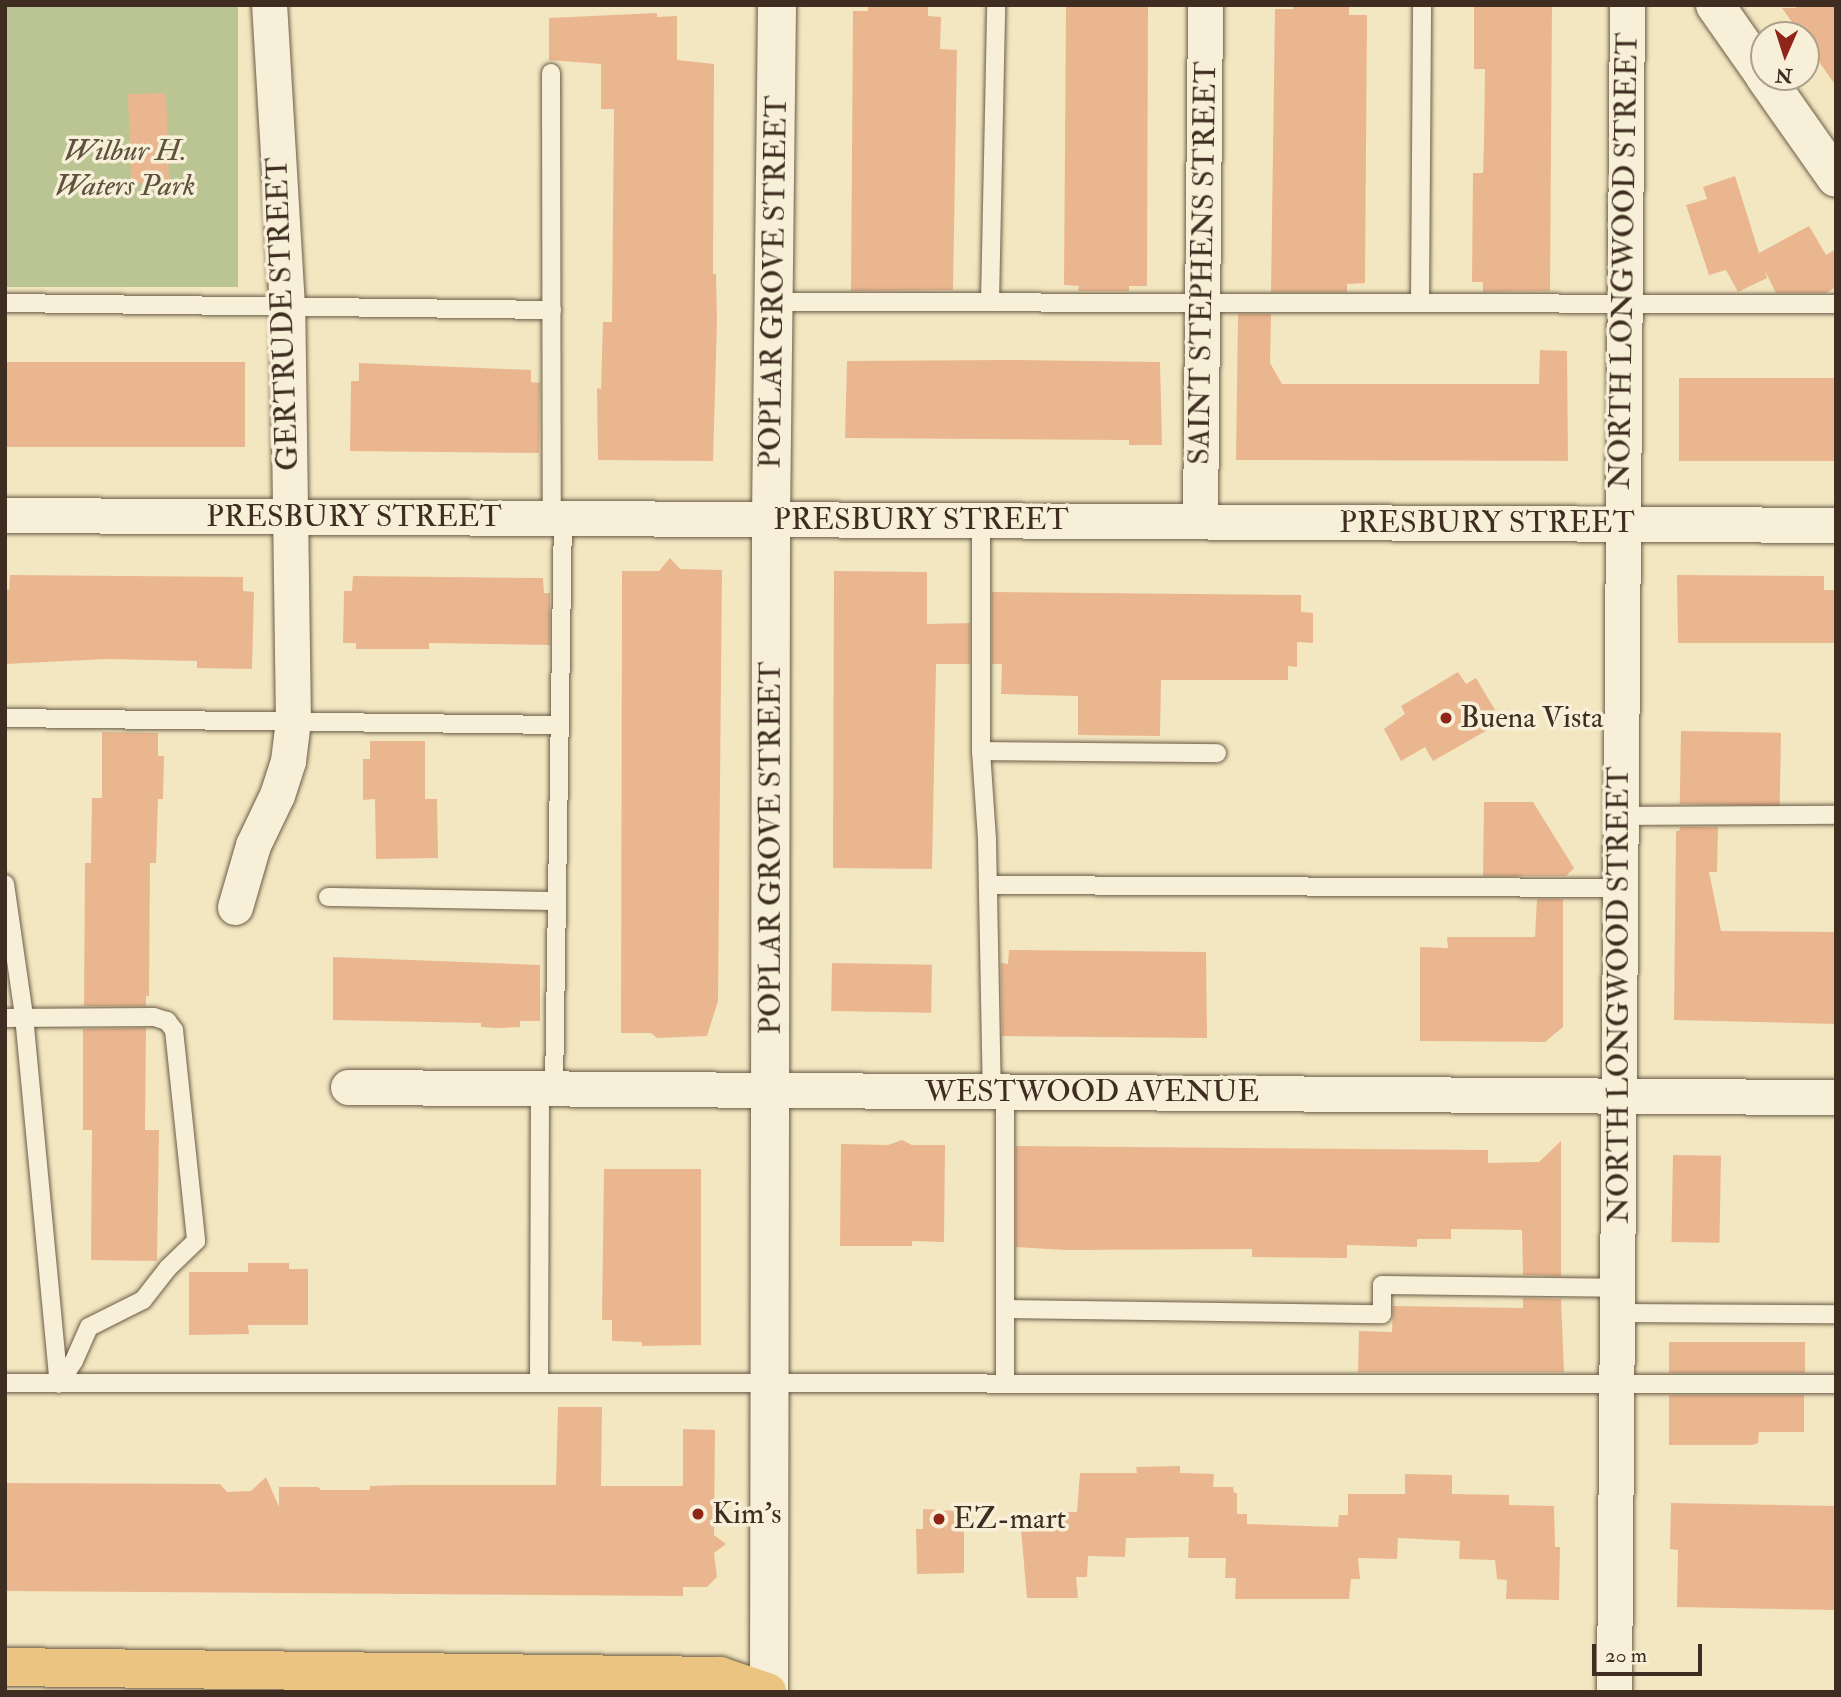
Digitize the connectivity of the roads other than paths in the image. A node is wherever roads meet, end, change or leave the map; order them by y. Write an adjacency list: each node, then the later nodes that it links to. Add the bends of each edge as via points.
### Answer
1 (270, 5): 20 (street, GERTRUDE STREET)
2 (777, 5): 13 (street, POPLAR GROVE STREET)
3 (996, 5): 14 (lane)
4 (1205, 5): 16 (street, SAINT STEPHENS STREET)
5 (1422, 5): 17 (lane)
6 (1627, 5): 18 (street, NORTH LONGWOOD STREET)
7 (1715, 5): 8 (street)
8 (1750, 55)
9 (551, 73): 21 (lane)
10 (1779, 91): 11 (street)
11 (1820, 135): 12 (street)
12 (1836, 178)
13 (774, 302): 14 (lane); 25 (street, POPLAR GROVE STREET)
14 (990, 302): 16 (lane)
15 (5, 303): 20 (lane)
16 (1202, 303): 17 (lane); 27 (street, SAINT STEPHENS STREET)
17 (1420, 303): 18 (lane)
18 (1623, 304): 19 (lane); 28 (street, NORTH LONGWOOD STREET)
19 (1836, 304)
20 (287, 306): 21 (lane); 23 (street, GERTRUDE STREET)
21 (552, 310): 24 (lane)
22 (5, 515): 23 (street, PRESBURY STREET)
23 (289, 516): 24 (street, PRESBURY STREET); 31 (street, GERTRUDE STREET)
24 (557, 518): 25 (street, PRESBURY STREET); 32 (lane)
25 (771, 519): 26 (street, PRESBURY STREET); 47 (street, POPLAR GROVE STREET)
26 (981, 520): 27 (street, PRESBURY STREET); 33 (lane)
27 (1200, 521): 28 (street, PRESBURY STREET)
28 (1622, 523): 29 (street, PRESBURY STREET); 36 (street, NORTH LONGWOOD STREET)
29 (1836, 524)
30 (5, 718): 31 (lane)
31 (293, 722): 32 (lane); 42 (street, GERTRUDE STREET, via 288,761 253,845)
32 (559, 725): 41 (lane)
33 (981, 751): 34 (lane); 38 (lane)
34 (1217, 753)
35 (1836, 815): 36 (lane)
36 (1619, 816): 39 (street, NORTH LONGWOOD STREET)
37 (5, 884): 43 (lane)
38 (988, 885): 39 (lane); 48 (lane)
39 (1619, 888): 49 (street, NORTH LONGWOOD STREET)
40 (328, 897): 41 (lane)
41 (556, 901): 46 (lane)
42 (235, 907)
43 (24, 1016): 44 (lane); 55 (lane); 55 (lane, via 154,1017 167,1021 174,1030 196,1241 143,1300 89,1327)
44 (5, 1018)
45 (348, 1087): 46 (street, WESTWOOD AVENUE)
46 (547, 1088): 47 (street, WESTWOOD AVENUE); 56 (lane)
47 (772, 1090): 48 (street, WESTWOOD AVENUE); 57 (street, POPLAR GROVE STREET)
48 (999, 1091): 49 (street, WESTWOOD AVENUE); 52 (lane)
49 (1618, 1096): 50 (street, WESTWOOD AVENUE); 51 (street, NORTH LONGWOOD STREET)
50 (1836, 1097)
51 (1617, 1301): 52 (lane, via 1382,1285 1382,1314); 53 (lane); 59 (street, NORTH LONGWOOD STREET)
52 (1005, 1309): 58 (lane)
53 (1836, 1314)
54 (5, 1382): 55 (lane)
55 (59, 1382): 56 (lane)
56 (539, 1383): 57 (lane)
57 (769, 1383): 58 (lane); 62 (street, POPLAR GROVE STREET)
58 (1005, 1383): 59 (lane)
59 (1616, 1384): 60 (lane); 63 (street, NORTH LONGWOOD STREET)
60 (1836, 1384)
61 (5, 1667): 62 (main road, via 720,1676)
62 (768, 1692)
63 (1614, 1692)

